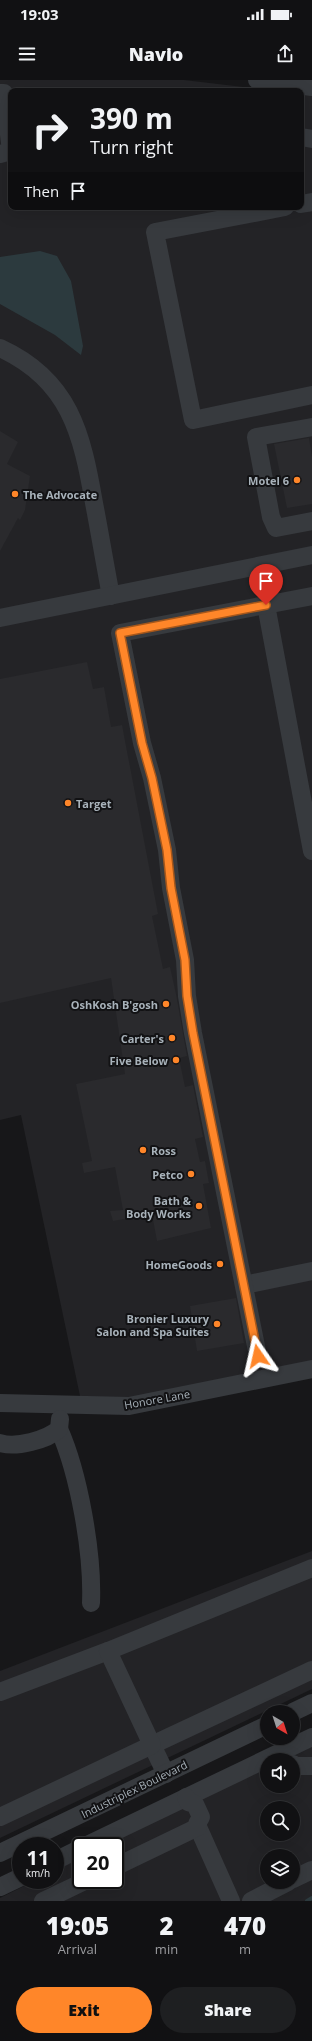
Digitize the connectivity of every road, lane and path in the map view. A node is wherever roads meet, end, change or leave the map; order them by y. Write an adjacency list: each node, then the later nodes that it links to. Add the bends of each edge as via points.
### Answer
1 (258, 80): 2 (street)
2 (312, 87)
3 (0, 93): 4 (street, via 4,93)
4 (8, 126)
5 (269, 210): 7 (street, via 155,232 193,420)
6 (0, 348): 11 (street, via 26,362 49,382 60,395 76,425 88,467)
7 (312, 395)
8 (312, 427): 9 (street, via 256,437 271,517 276,528)
9 (312, 521)
10 (312, 555): 11 (street)
11 (111, 596): 14 (street)
12 (312, 596): 13 (street)
13 (266, 605): 15 (street); 17 (street, via 120,633 167,850 171,888 185,960 193,1033)
14 (0, 618)
15 (312, 851)
16 (312, 1271): 17 (street)
17 (244, 1285): 18 (street)
18 (258, 1356)
19 (312, 1369): 21 (street, Honore Lane, via 129,1406)
20 (0, 1403): 21 (street, Honore Lane)
21 (58, 1404): 22 (street)
22 (59, 1429): 23 (street, via 51,1436 21,1444); 25 (street, via 65,1442 82,1509 92,1584)
23 (0, 1443)
24 (312, 1568): 26 (street)
25 (91, 1603)
26 (108, 1651): 28 (street); 33 (street)
27 (312, 1670): 33 (street)
28 (0, 1692)
29 (312, 1703): 30 (street)
30 (300, 1709)
31 (260, 1728): 38 (street, Industriplex Boulevard)
32 (310, 1743): 34 (street)
33 (152, 1745): 38 (street); 40 (street)
34 (296, 1753)
35 (300, 1766): 36 (street)
36 (312, 1766)
37 (260, 1770): 39 (street)
38 (166, 1774): 43 (street, Industriplex Boulevard)
39 (187, 1800): 41 (street, via 195,1804 201,1817); 42 (street)
40 (0, 1817)
41 (197, 1826): 44 (street); 52 (street)
42 (105, 1837)
43 (0, 1853)
44 (124, 1862)
45 (312, 1870): 46 (street)
46 (300, 1876)
47 (12, 1881): 48 (street)
48 (0, 1887)
49 (72, 1887): 51 (street)
50 (274, 1889): 53 (street)
51 (43, 1901)
52 (231, 1901)
53 (251, 1901)

